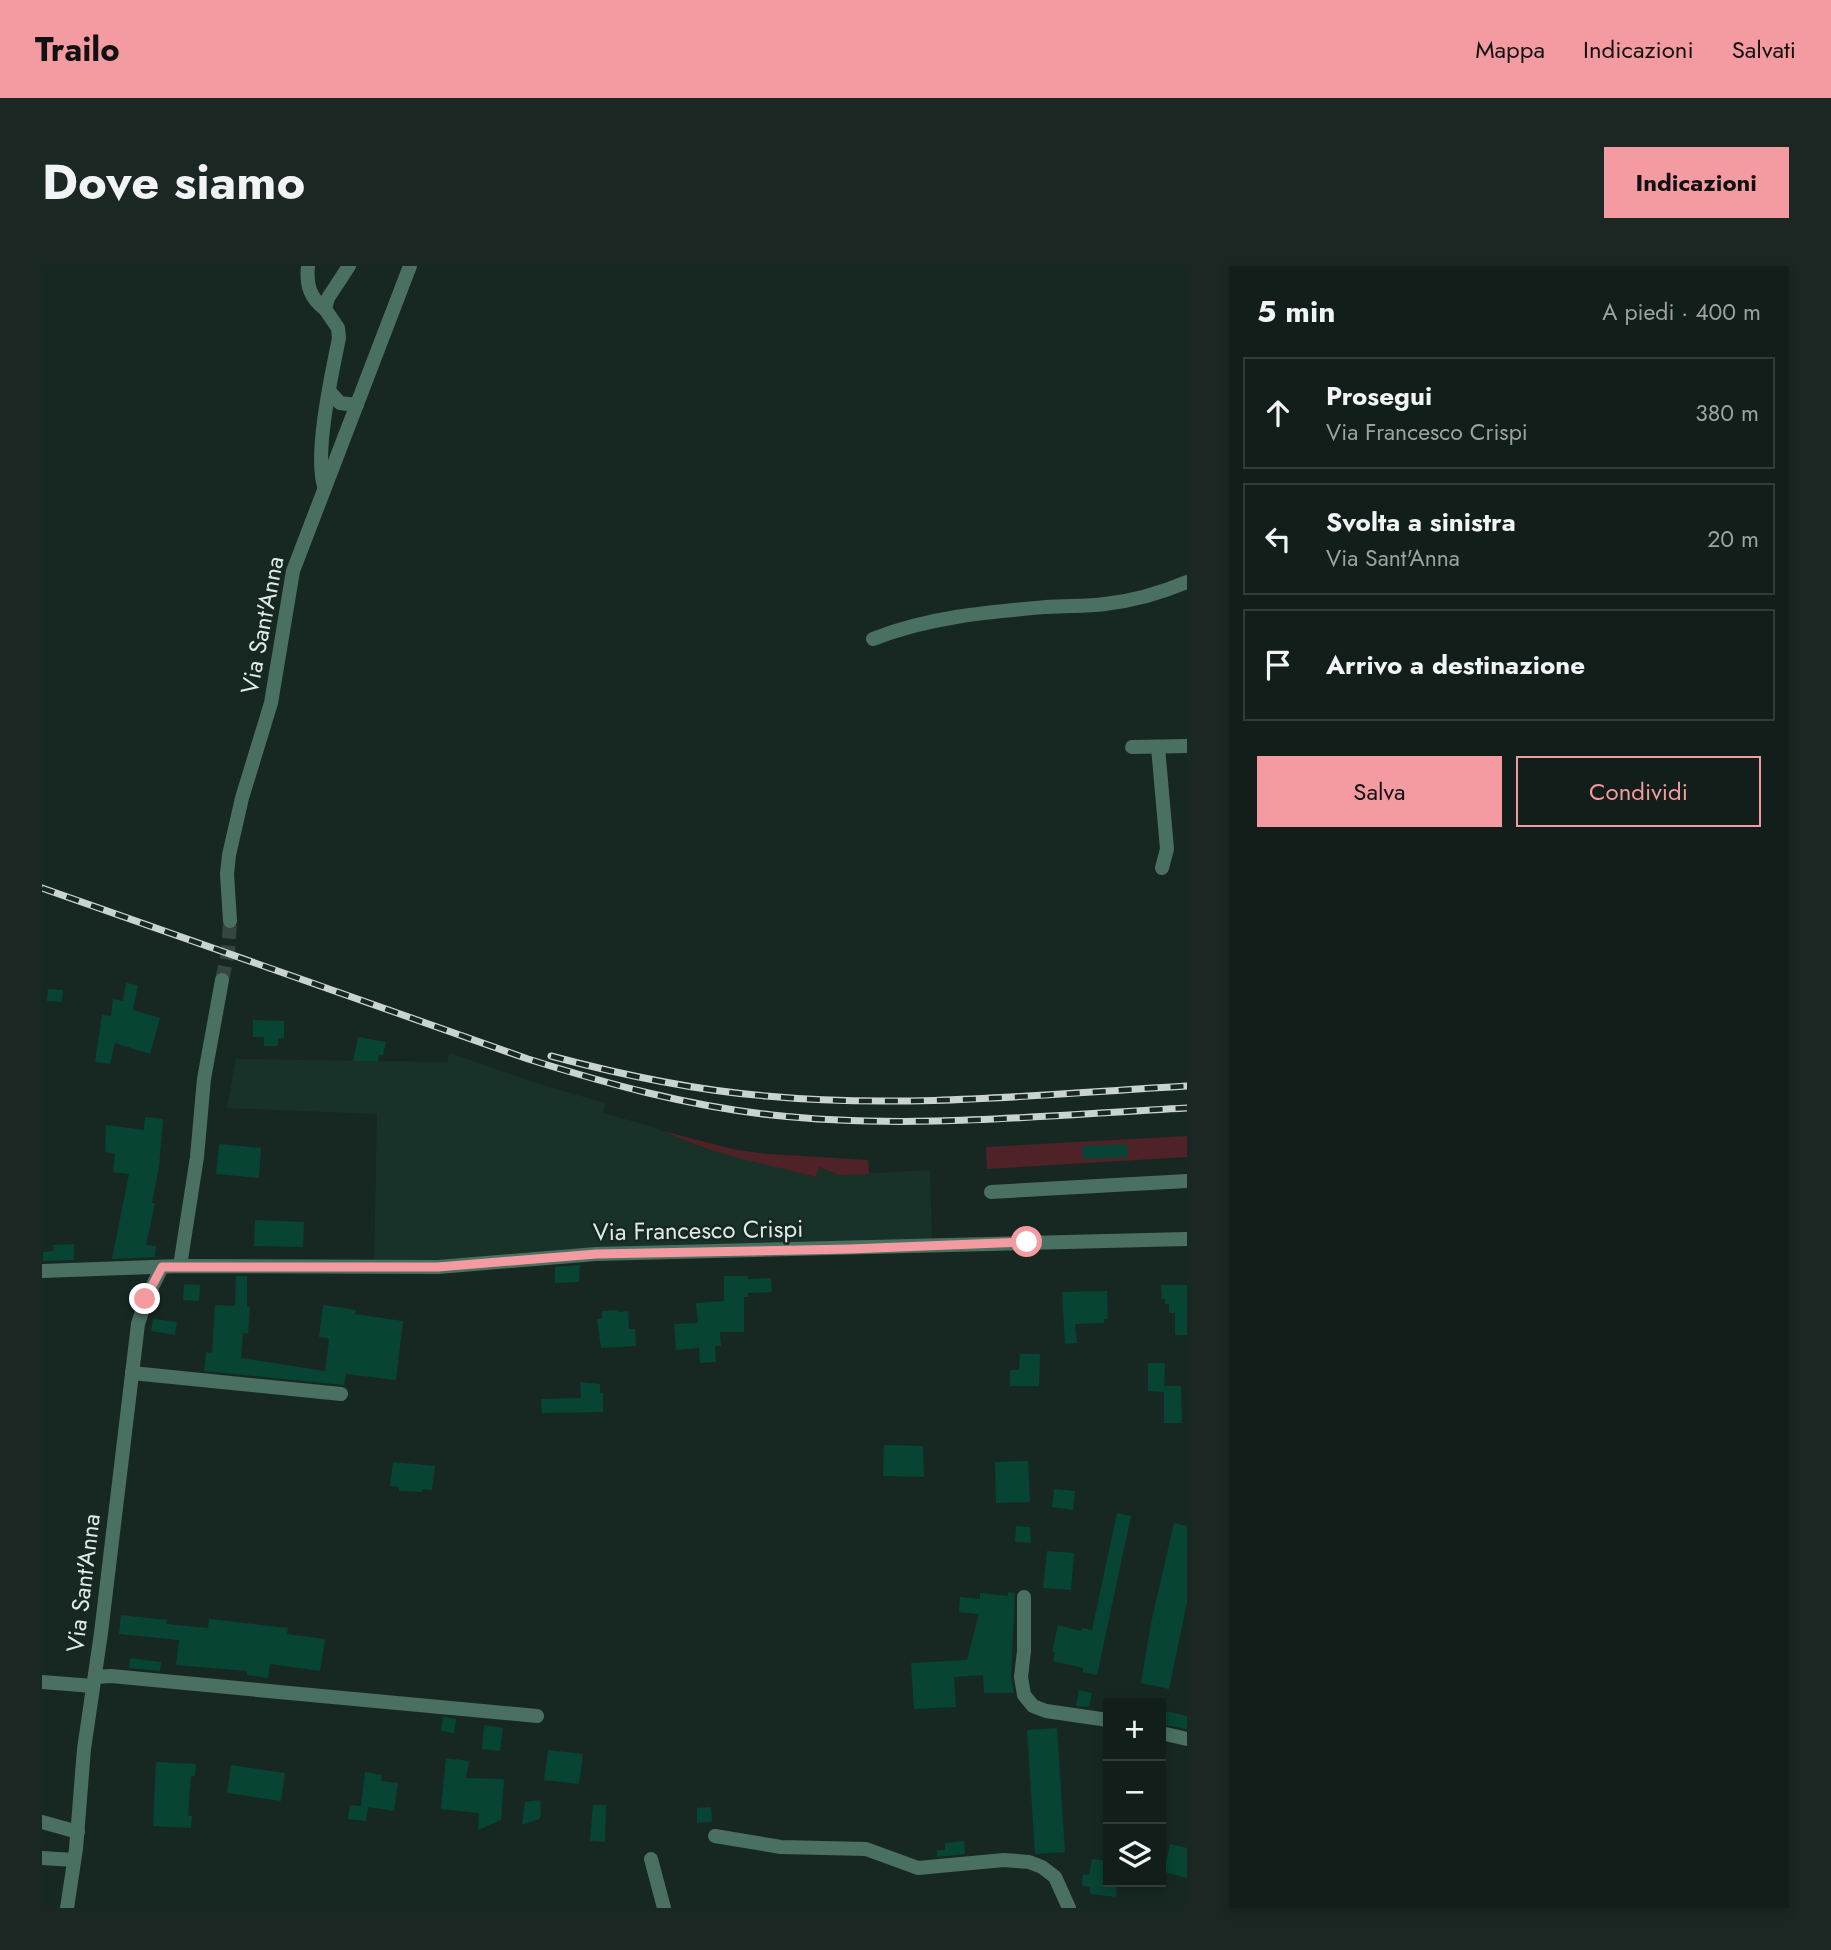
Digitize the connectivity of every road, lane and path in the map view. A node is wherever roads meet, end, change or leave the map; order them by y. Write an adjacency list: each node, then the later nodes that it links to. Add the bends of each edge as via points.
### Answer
1 (308, 266): 4 (street, Via Sant'Anna, via 312,299)
2 (349, 266): 4 (street)
3 (410, 266): 6 (street)
4 (325, 309): 5 (street, Via Sant'Anna, via 339,338)
5 (329, 391): 6 (street, via 340,403); 7 (street, Via Sant'Anna, via 321,466)
6 (357, 405): 7 (street)
7 (324, 487): 14 (street, Via Sant'Anna, via 293,571 271,702 229,855)
8 (1187, 583): 9 (street, via 1104,605 956,617)
9 (873, 639)
10 (1187, 746): 12 (street)
11 (1132, 747): 12 (street)
12 (1158, 747): 13 (street, via 1167,849)
13 (1161, 868)
14 (230, 921)
15 (222, 980): 19 (street)
16 (1187, 1181): 17 (street)
17 (991, 1192)
18 (1187, 1239): 19 (street, Via Francesco Crispi, via 596,1254 438,1267)
19 (180, 1266): 20 (street, Via Francesco Crispi)
20 (162, 1267): 21 (street, Via Francesco Crispi); 22 (street, Via Sant'Anna, via 145,1299)
21 (42, 1271)
22 (132, 1373): 23 (street); 26 (street, Via Sant'Anna)
23 (341, 1394)
24 (1024, 1597): 28 (street, via 1024,1695 1033,1706 1046,1711)
25 (42, 1682): 26 (street)
26 (94, 1682): 27 (street, via 111,1676); 32 (street, Via Sant'Anna)
27 (537, 1716)
28 (1103, 1719)
29 (1166, 1734): 30 (street)
30 (1187, 1739)
31 (42, 1822): 32 (street)
32 (78, 1832): 36 (street, Via Sant'Anna)
33 (715, 1836): 39 (street, via 780,1847 866,1849 918,1868 1029,1862 1055,1877)
34 (42, 1858): 36 (street)
35 (651, 1858): 38 (street)
36 (74, 1860): 37 (street, Via Sant'Anna)
37 (67, 1908)
38 (664, 1908)
39 (1069, 1908)

